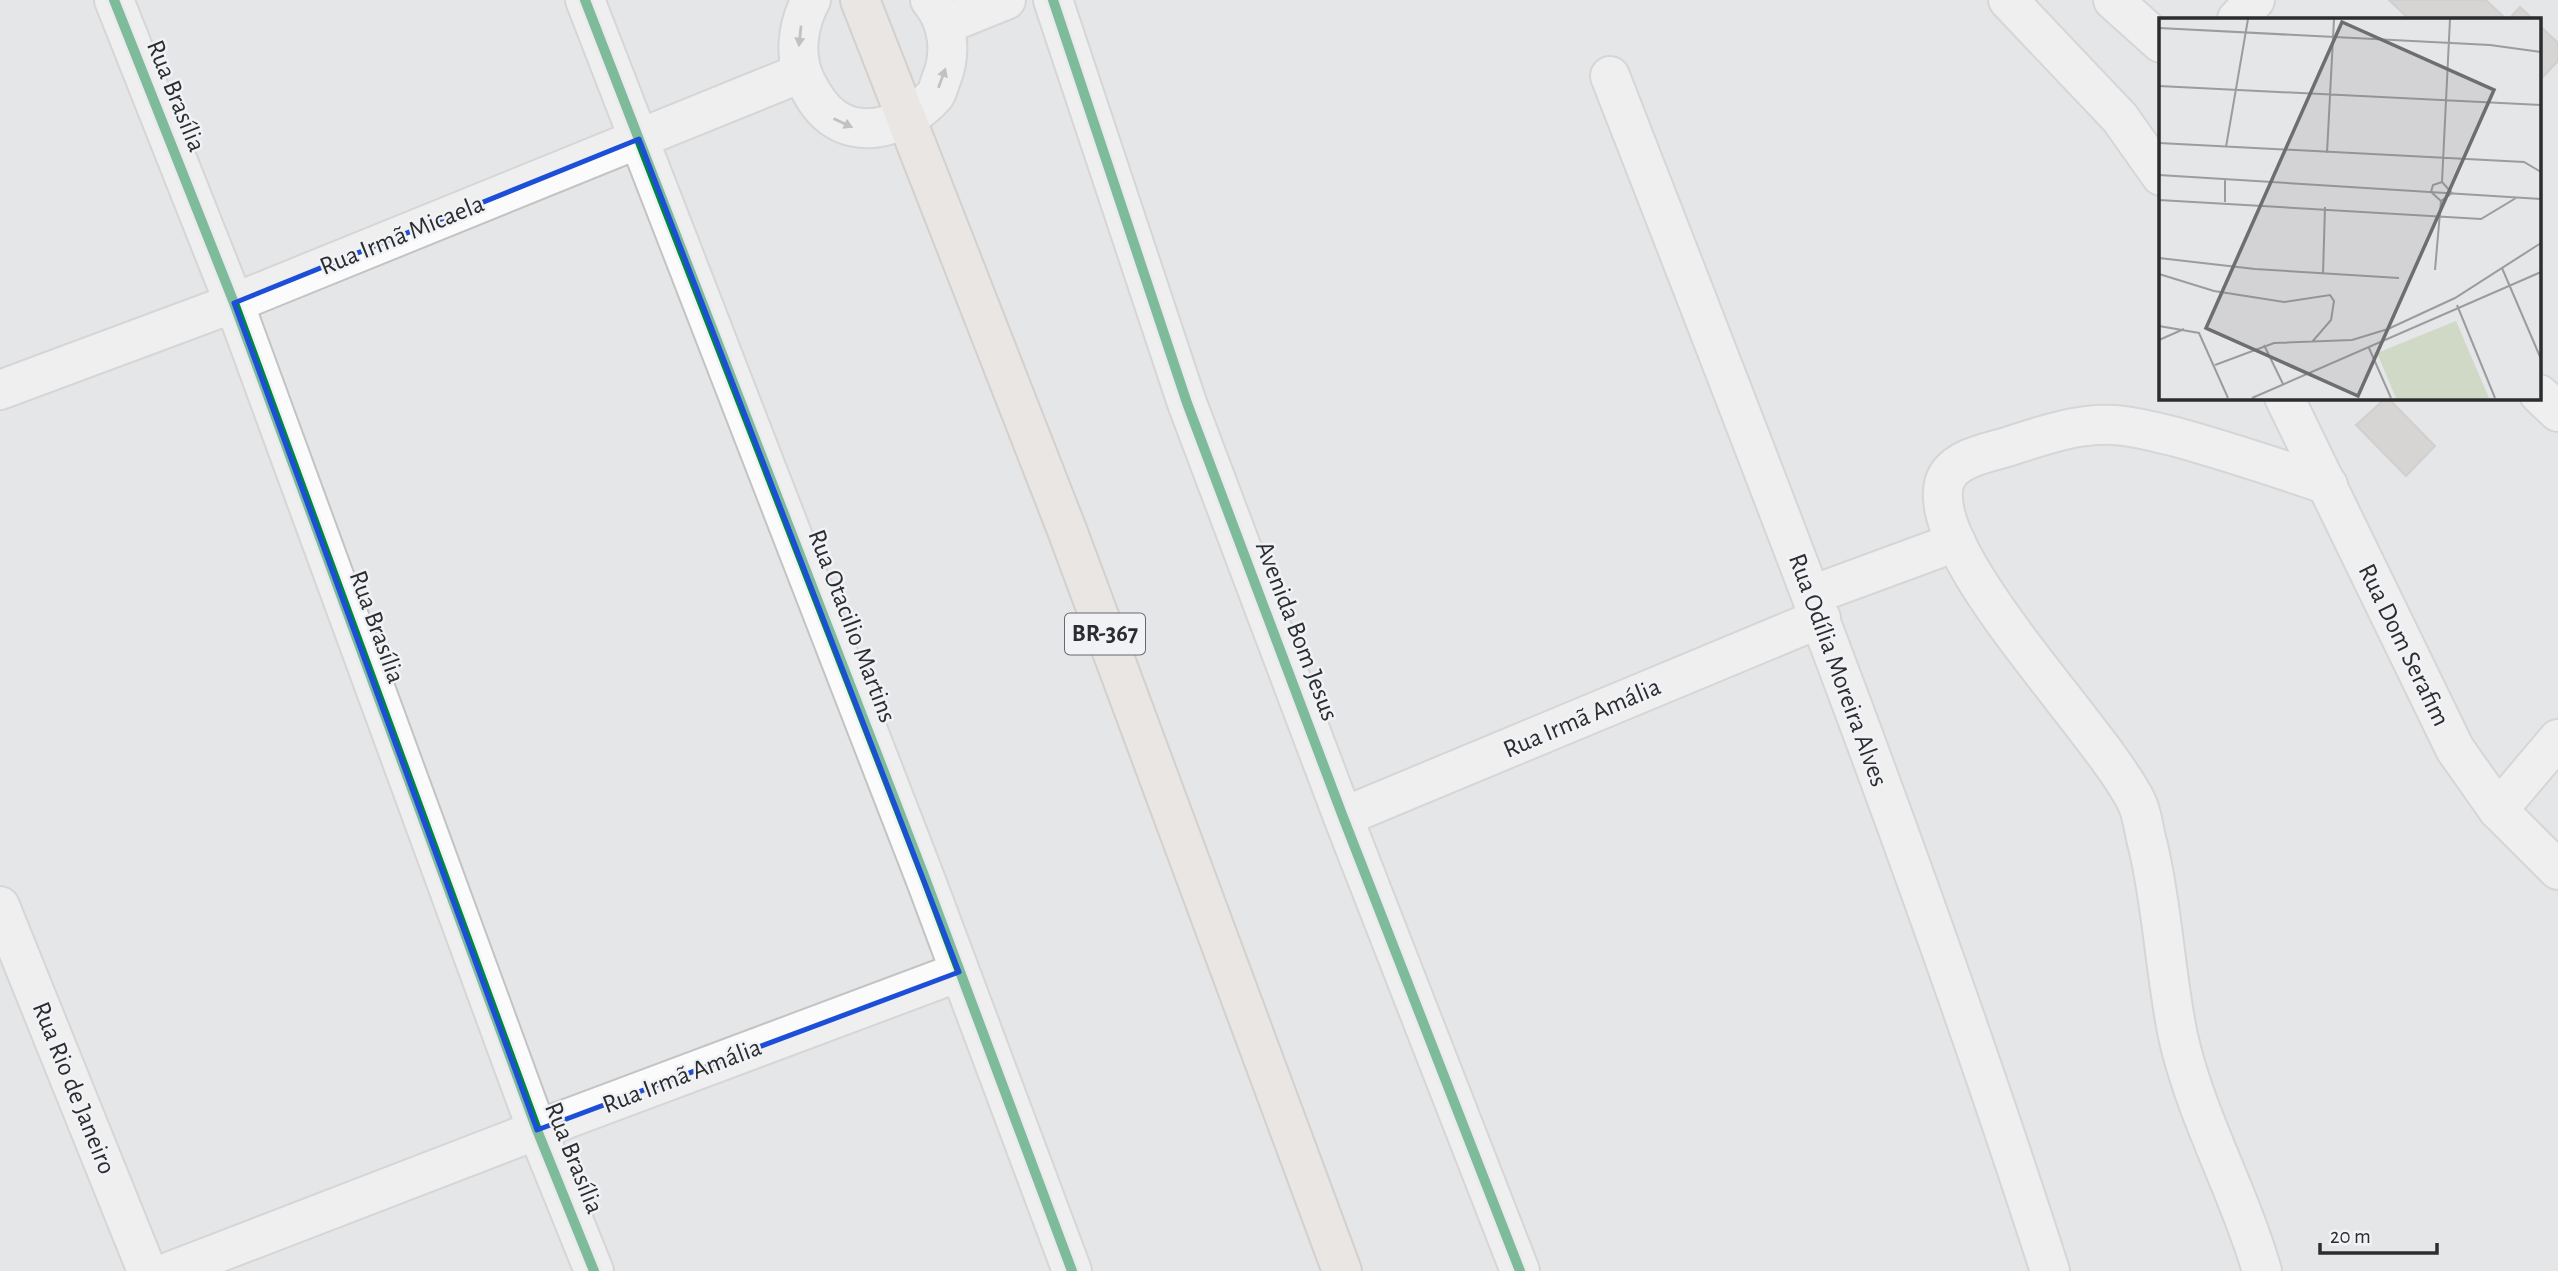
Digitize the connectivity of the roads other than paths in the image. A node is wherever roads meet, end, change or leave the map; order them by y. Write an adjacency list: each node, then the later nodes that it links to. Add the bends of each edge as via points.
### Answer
1 (114, 0): 18 (street, Rua Brasília)
2 (585, 0): 16 (street, Rua Otacilio Martins)
3 (811, 0): 13 (street, one-way to 13, via 798,38)
4 (860, 0): 15 (highway, BR-367)
5 (1006, 0): 10 (street)
6 (1053, 0): 28 (street, Avenida Bom Jesus, via 1187,403)
7 (2008, 0): 17 (street, via 2120,118)
8 (2113, 0): 12 (street)
9 (2255, 0): 11 (street)
10 (937, 13): 15 (street, one-way to 10, via 936,93 949,50)
11 (2238, 18)
12 (2159, 41)
13 (801, 73): 15 (street, one-way to 15, via 816,102 834,119 853,128 877,128); 16 (street, Rua Irmã Micaela)
14 (1610, 76): 25 (street, Rua Odília Moreira Alves)
15 (908, 118): 37 (highway, BR-367, via 1067,530)
16 (639, 139): 18 (street, Rua Irmã Micaela); 31 (street, Rua Otacilio Martins)
17 (2159, 173)
18 (234, 303): 19 (street, Rua Irmã Micaela); 32 (street, Rua Brasília)
19 (0, 390)
20 (2540, 395): 22 (street)
21 (2285, 399): 23 (street, Rua Dom Serafim)
22 (2558, 412)
23 (2328, 485): 24 (street, via 2153,432 2112,425 2067,428 1958,465 1944,482 1943,503); 27 (street, Rua Dom Serafim, via 2455,750)
24 (1956, 542): 25 (street, Rua Irmã Amália); 40 (street, via 1984,595 2093,734 2137,804 2156,881 2178,1038)
25 (1816, 606): 28 (street, Rua Irmã Amália); 39 (street, Rua Odília Moreira Alves, via 1998,1110)
26 (2558, 739): 27 (street)
27 (2498, 810): 29 (street, Rua Dom Serafim)
28 (1343, 817): 38 (street, Avenida Bom Jesus)
29 (2558, 870)
30 (0, 906): 33 (street, Rua Rio de Janeiro)
31 (959, 972): 32 (street, Rua Irmã Amália); 36 (street, Rua Otacilio Martins)
32 (537, 1130): 34 (street, Rua Irmã Amália); 35 (street, Rua Brasília)
33 (147, 1271)
34 (171, 1271)
35 (594, 1271)
36 (1072, 1271)
37 (1342, 1271)
38 (1520, 1271)
39 (2050, 1271)
40 (2262, 1271)

